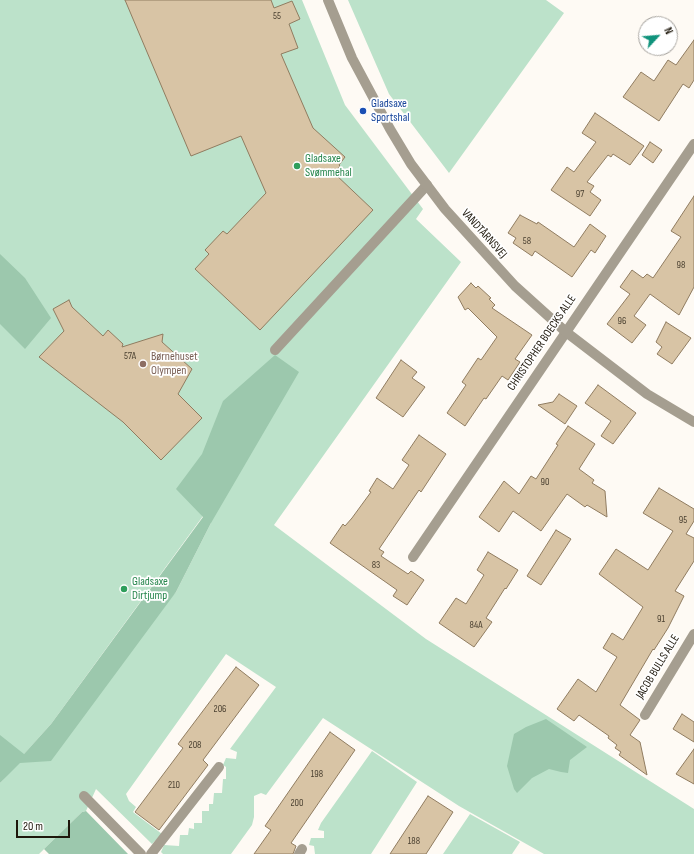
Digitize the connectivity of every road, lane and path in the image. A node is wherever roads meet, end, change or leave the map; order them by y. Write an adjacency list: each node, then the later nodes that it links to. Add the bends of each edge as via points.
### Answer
1 (328, 0): 3 (street, VANDTÅRNSVEJ, via 352,58 390,129)
2 (694, 144): 4 (street, CHRISTOPHER BOECKS ALLE)
3 (427, 185): 4 (street, VANDTÅRNSVEJ, via 445,209 515,286); 5 (street)
4 (566, 332): 6 (street, VANDTÅRNSVEJ, via 647,394); 7 (street, CHRISTOPHER BOECKS ALLE)
5 (275, 350)
6 (694, 422)
7 (413, 558)
8 (694, 634): 9 (street, JACOB BULLS ALLE)
9 (645, 715)
10 (219, 767): 13 (street)
11 (84, 796): 12 (street)
12 (141, 854)
13 (151, 854)

